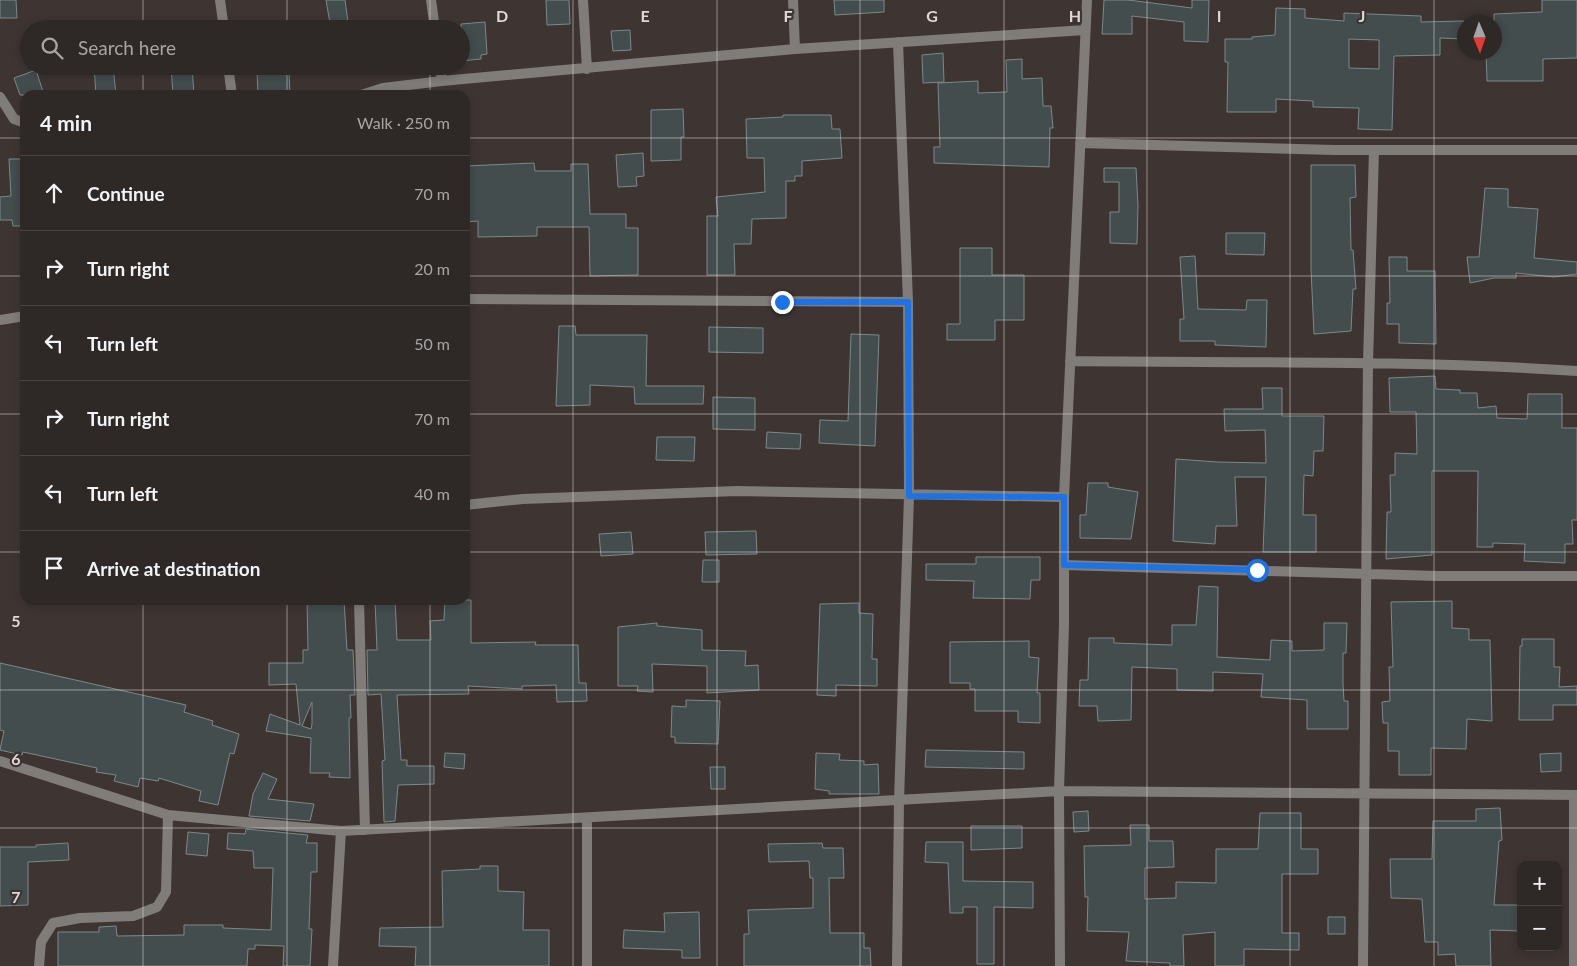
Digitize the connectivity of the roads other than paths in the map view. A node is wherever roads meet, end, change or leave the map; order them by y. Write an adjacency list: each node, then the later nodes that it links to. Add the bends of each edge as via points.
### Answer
1 (220, 0): 6 (street)
2 (431, 0): 7 (street)
3 (583, 0): 11 (street)
4 (793, 0): 10 (street)
5 (1087, 0): 8 (street)
6 (223, 20)
7 (434, 20)
8 (1086, 30): 9 (street); 19 (street)
9 (898, 42): 10 (street); 23 (street)
10 (795, 49): 11 (street)
11 (587, 69): 14 (street)
12 (229, 75): 15 (street)
13 (441, 75): 14 (street)
14 (442, 81): 16 (street)
15 (231, 90)
16 (377, 90)
17 (0, 97): 18 (street, via 14,119)
18 (20, 122)
19 (1080, 143): 20 (street); 26 (street)
20 (1374, 150): 21 (street); 27 (street)
21 (1577, 150)
22 (470, 298): 23 (street)
23 (908, 302): 29 (street)
24 (20, 317): 25 (street)
25 (0, 320)
26 (1070, 361): 27 (street); 30 (street)
27 (1368, 363): 28 (street); 33 (street)
28 (1577, 371)
29 (909, 496): 30 (street); 31 (street, via 737,491 523,498); 40 (street)
30 (1064, 497): 32 (street)
31 (470, 504)
32 (1064, 565): 33 (street); 37 (street)
33 (1368, 574): 34 (street); 38 (street)
34 (1577, 576)
35 (359, 605): 43 (street)
36 (0, 761): 41 (street)
37 (1059, 792): 38 (street); 40 (street); 49 (street)
38 (1364, 794): 39 (street); 50 (street)
39 (1575, 795): 51 (street)
40 (898, 801): 42 (street); 48 (street)
41 (168, 815): 44 (street); 45 (street, via 166,892 157,907 133,916 80,918 53,923 41,942)
42 (587, 818): 43 (street); 47 (street)
43 (365, 830): 44 (street)
44 (341, 832): 46 (street)
45 (39, 966)
46 (332, 966)
47 (587, 966)
48 (897, 966)
49 (1060, 966)
50 (1363, 966)
51 (1574, 966)

